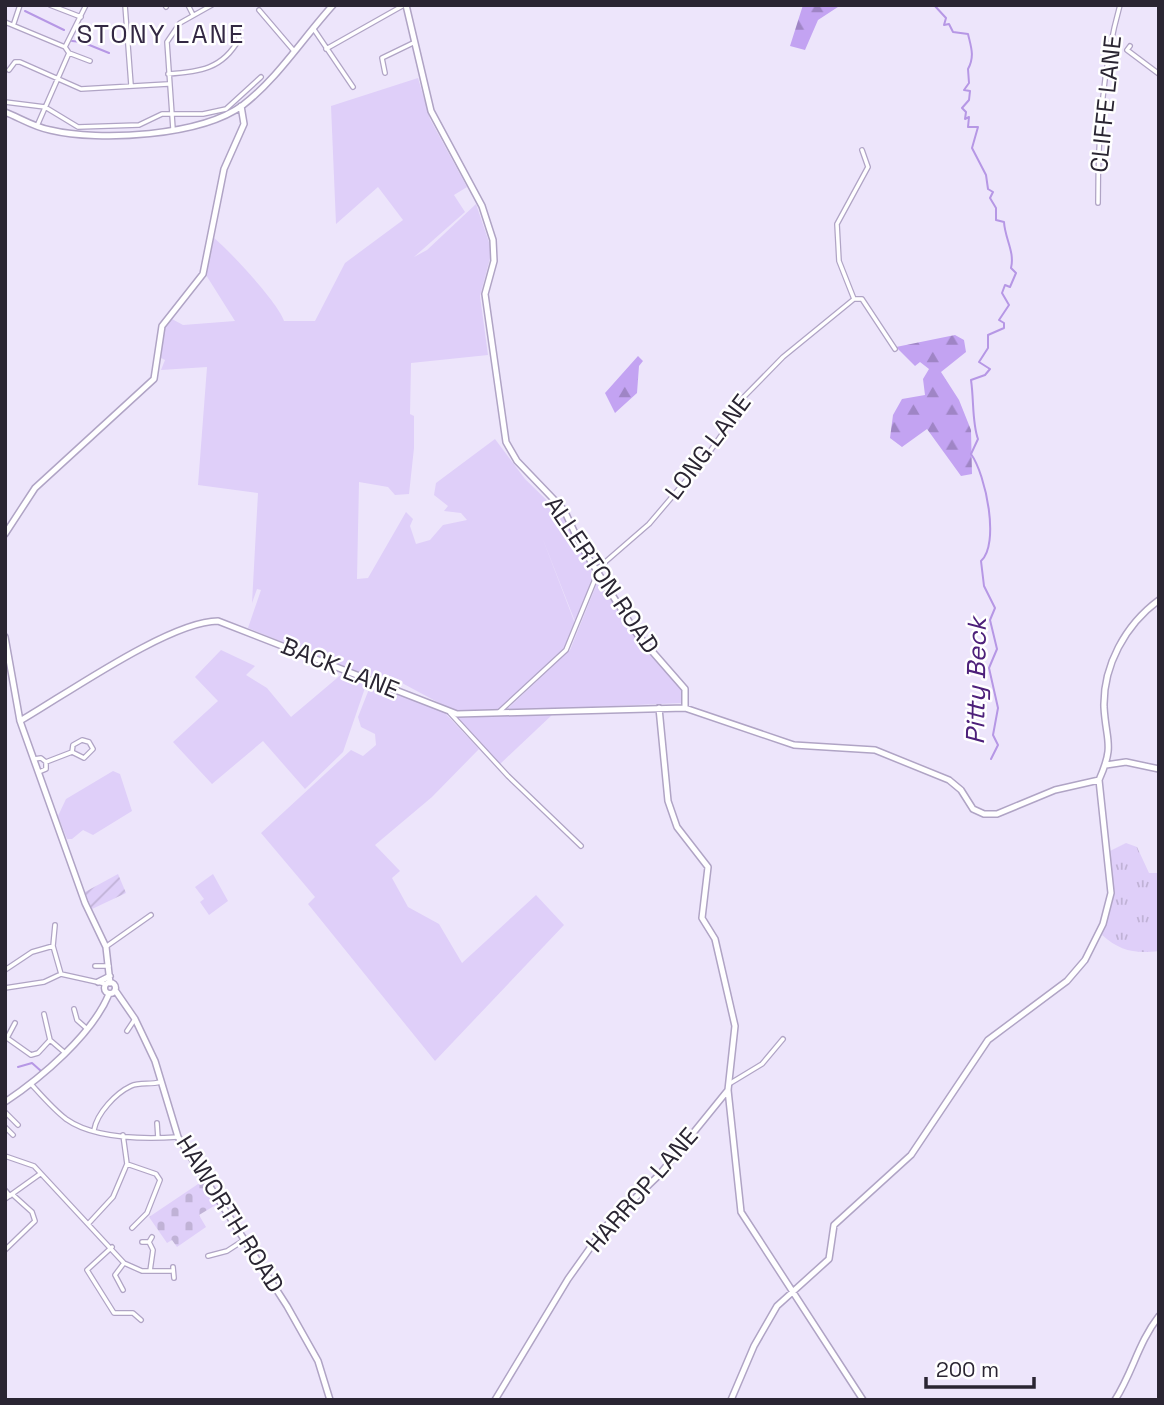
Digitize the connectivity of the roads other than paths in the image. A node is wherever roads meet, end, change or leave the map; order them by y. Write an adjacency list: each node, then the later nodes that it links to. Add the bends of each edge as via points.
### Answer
1 (20, 5): 14 (street)
2 (51, 5): 12 (street)
3 (86, 5): 12 (street)
4 (125, 5): 31 (street)
5 (188, 5): 11 (street)
6 (212, 5): 11 (street)
7 (333, 5): 15 (street)
8 (405, 5): 17 (street, ALLERTON ROAD); 20 (street)
9 (1121, 5): 41 (street, CLIFFE LANE, via 1098,139)
10 (259, 10): 21 (street)
11 (193, 15): 26 (street, via 180,23 166,45)
12 (81, 18): 19 (street)
13 (5, 22): 14 (street)
14 (14, 23): 19 (street)
15 (312, 28): 20 (street); 21 (street)
16 (247, 35): 26 (street, via 239,32 233,51 209,69)
17 (413, 43): 25 (street, via 382,58); 45 (street, ALLERTON ROAD, via 430,111 482,206 493,240 494,261 485,293 506,442 517,461 564,510)
18 (1130, 46): 27 (street, via 1127,50)
19 (65, 47): 22 (street)
20 (326, 48): 32 (street)
21 (294, 51): 34 (street)
22 (69, 53): 23 (street); 29 (street)
23 (90, 61)
24 (9, 67): 29 (street, via 20,62)
25 (385, 73)
26 (168, 74): 30 (street)
27 (1159, 74)
28 (261, 77): 37 (street, via 226,109)
29 (57, 79): 31 (street, via 81,89); 35 (street)
30 (168, 84): 31 (street); 37 (street)
31 (131, 85)
32 (353, 87)
33 (5, 102): 35 (street)
34 (241, 106): 39 (street, via 208,123); 44 (street, via 244,124 224,169 202,274 162,326 154,379 34,488)
35 (44, 107): 37 (street, via 78,127 139,125); 38 (street)
36 (5, 112): 38 (street)
37 (170, 113): 39 (street)
38 (37, 126): 39 (street, via 111,138)
39 (173, 128)
40 (862, 150): 42 (street, via 868,167 837,224 839,261)
41 (1098, 203)
42 (854, 299): 43 (street, via 862,299); 45 (street, LONG LANE, via 783,357 734,407 706,457 649,524)
43 (895, 349)
44 (5, 534)
45 (597, 571): 51 (street, ALLERTON ROAD, via 637,634 685,689); 53 (street, via 566,650)
46 (1159, 600): 58 (street, via 1108,666 1104,710 1110,747)
47 (5, 637): 48 (street)
48 (12, 678): 49 (street); 54 (street)
49 (5, 683)
50 (659, 708): 51 (street, BACK LANE); 53 (street, BACK LANE); 88 (street, via 668,801 677,827 708,867 702,918 715,939 735,1026)
51 (685, 708): 61 (street, BACK LANE, via 794,745 876,750 948,780 979,813 998,814 1055,790)
52 (449, 711): 53 (street, BACK LANE); 54 (street, BACK LANE, via 228,623 208,621 165,637); 62 (street)
53 (498, 713)
54 (20, 721): 56 (street)
55 (72, 752): 55 (street, via 73,745 82,740 93,749 84,758); 57 (street)
56 (34, 759): 57 (street); 60 (street)
57 (46, 762): 60 (street, via 46,769)
58 (1106, 765): 59 (street, via 1126,762); 61 (street)
59 (1159, 769)
60 (39, 772): 66 (street, via 85,903)
61 (1099, 780): 119 (street, via 1111,893 1103,924 1085,960 1067,981 988,1040 919,1145 873,1193 839,1219 832,1231 829,1259)
62 (580, 846)
63 (151, 915): 66 (street)
64 (55, 925): 65 (street)
65 (53, 946): 69 (street, via 32,952); 70 (street)
66 (106, 947): 68 (street)
67 (95, 966): 68 (street)
68 (109, 966): 71 (street)
69 (5, 970)
70 (61, 974): 72 (street); 73 (street, via 44,982)
71 (108, 981): 72 (street); 74 (street, HAWORTH ROAD); 75 (street)
72 (98, 982)
73 (5, 988)
74 (115, 989): 75 (street); 78 (street, HAWORTH ROAD)
75 (108, 994): 80 (street)
76 (74, 1009): 80 (street, via 76,1020)
77 (44, 1014): 84 (street)
78 (135, 1019): 81 (street); 86 (street, HAWORTH ROAD)
79 (15, 1023): 82 (street)
80 (86, 1028): 85 (street)
81 (127, 1031)
82 (6, 1038): 84 (street, via 31,1055)
83 (783, 1039): 88 (street, via 762,1063)
84 (50, 1040): 85 (street)
85 (64, 1052): 87 (street)
86 (163, 1081): 94 (street, via 129,1087 112,1100 95,1121); 98 (street, HAWORTH ROAD)
87 (31, 1084): 89 (street); 94 (street, via 68,1120)
88 (728, 1087): 119 (street, via 741,1212); 124 (street, HARROP LANE, via 659,1175 605,1227)
89 (5, 1102)
90 (5, 1112): 92 (street)
91 (157, 1123): 97 (street)
92 (18, 1125)
93 (5, 1127): 95 (street)
94 (94, 1130): 96 (street)
95 (13, 1135)
96 (123, 1135): 97 (street); 100 (street)
97 (158, 1138): 98 (street)
98 (178, 1138): 108 (street, HAWORTH ROAD)
99 (5, 1156): 101 (street, via 34,1166)
100 (127, 1164): 105 (street, via 113,1197); 106 (street, via 156,1174 160,1180 147,1213)
101 (40, 1174): 103 (street); 105 (street)
102 (5, 1190): 103 (street)
103 (11, 1195): 104 (street); 112 (street, via 32,1212 35,1221)
104 (5, 1199)
105 (89, 1223): 111 (street)
106 (132, 1228)
107 (152, 1237): 110 (street)
108 (246, 1240): 113 (street); 123 (street, HAWORTH ROAD, via 318,1361)
109 (142, 1242): 110 (street)
110 (149, 1242): 115 (street, via 153,1250)
111 (112, 1247): 114 (street); 122 (street, via 87,1270 114,1313 133,1313)
112 (5, 1250)
113 (208, 1256)
114 (124, 1263): 115 (street); 117 (street, via 116,1273)
115 (150, 1271): 116 (street, via 172,1269)
116 (174, 1278)
117 (118, 1281): 118 (street); 120 (street)
118 (111, 1285)
119 (794, 1289): 125 (street, via 772,1312); 126 (street)
120 (124, 1290)
121 (1159, 1316): 127 (street, via 1142,1338)
122 (141, 1320)
123 (330, 1400)
124 (495, 1400)
125 (731, 1400)
126 (863, 1400)
127 (1115, 1400)

